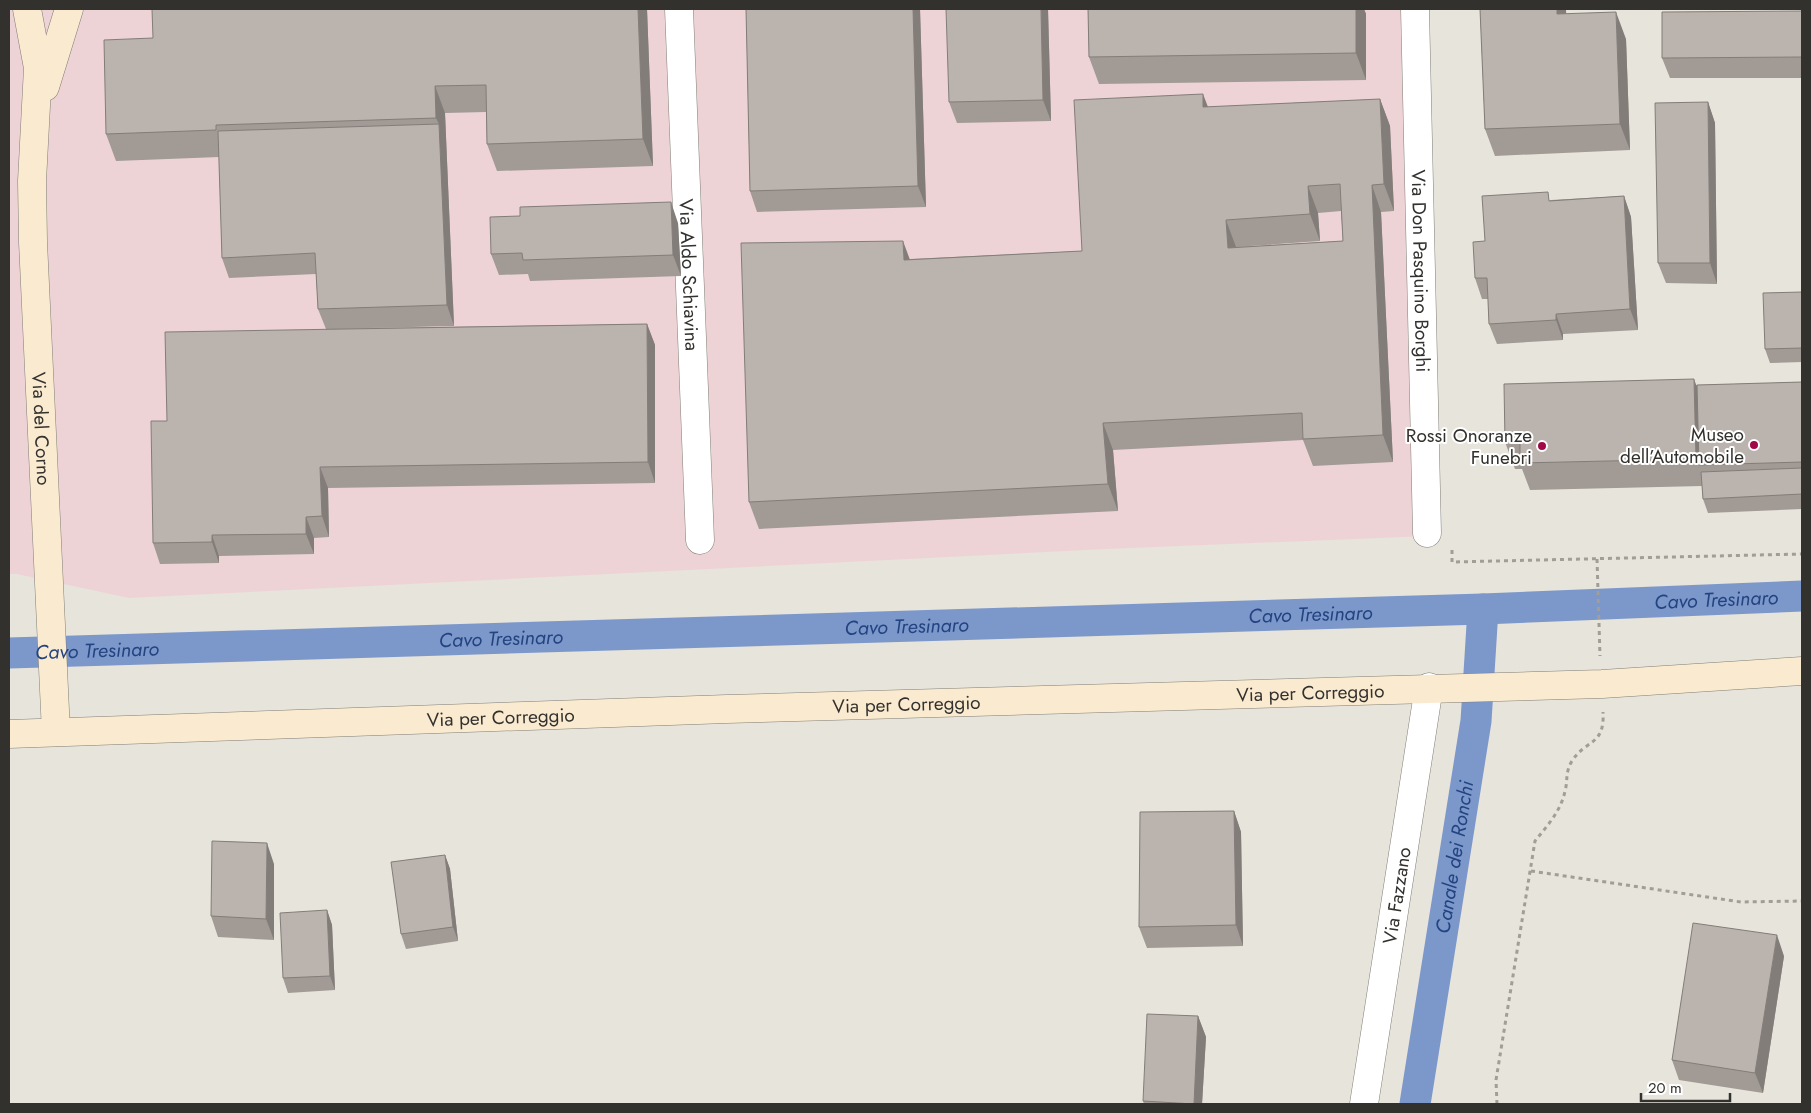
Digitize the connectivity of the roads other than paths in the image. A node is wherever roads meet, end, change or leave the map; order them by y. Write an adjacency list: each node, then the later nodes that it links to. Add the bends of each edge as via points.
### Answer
1 (27, 9): 5 (street, Via del Corno, via 38,68)
2 (69, 9): 5 (street, Via del Corno, via 56,45)
3 (679, 9): 7 (street, Via Aldo Schiavina)
4 (1415, 9): 6 (street, Via Don Pasquino Borghi)
5 (36, 125): 10 (street, Via del Corno, via 32,181 37,369)
6 (1428, 533)
7 (700, 540)
8 (1802, 671): 9 (street, Via per Correggio, via 1602,684)
9 (1442, 687): 10 (street, Via per Correggio); 12 (street, Via Fazzano)
10 (56, 732): 11 (street, Via per Correggio)
11 (9, 734)
12 (1364, 1104)

